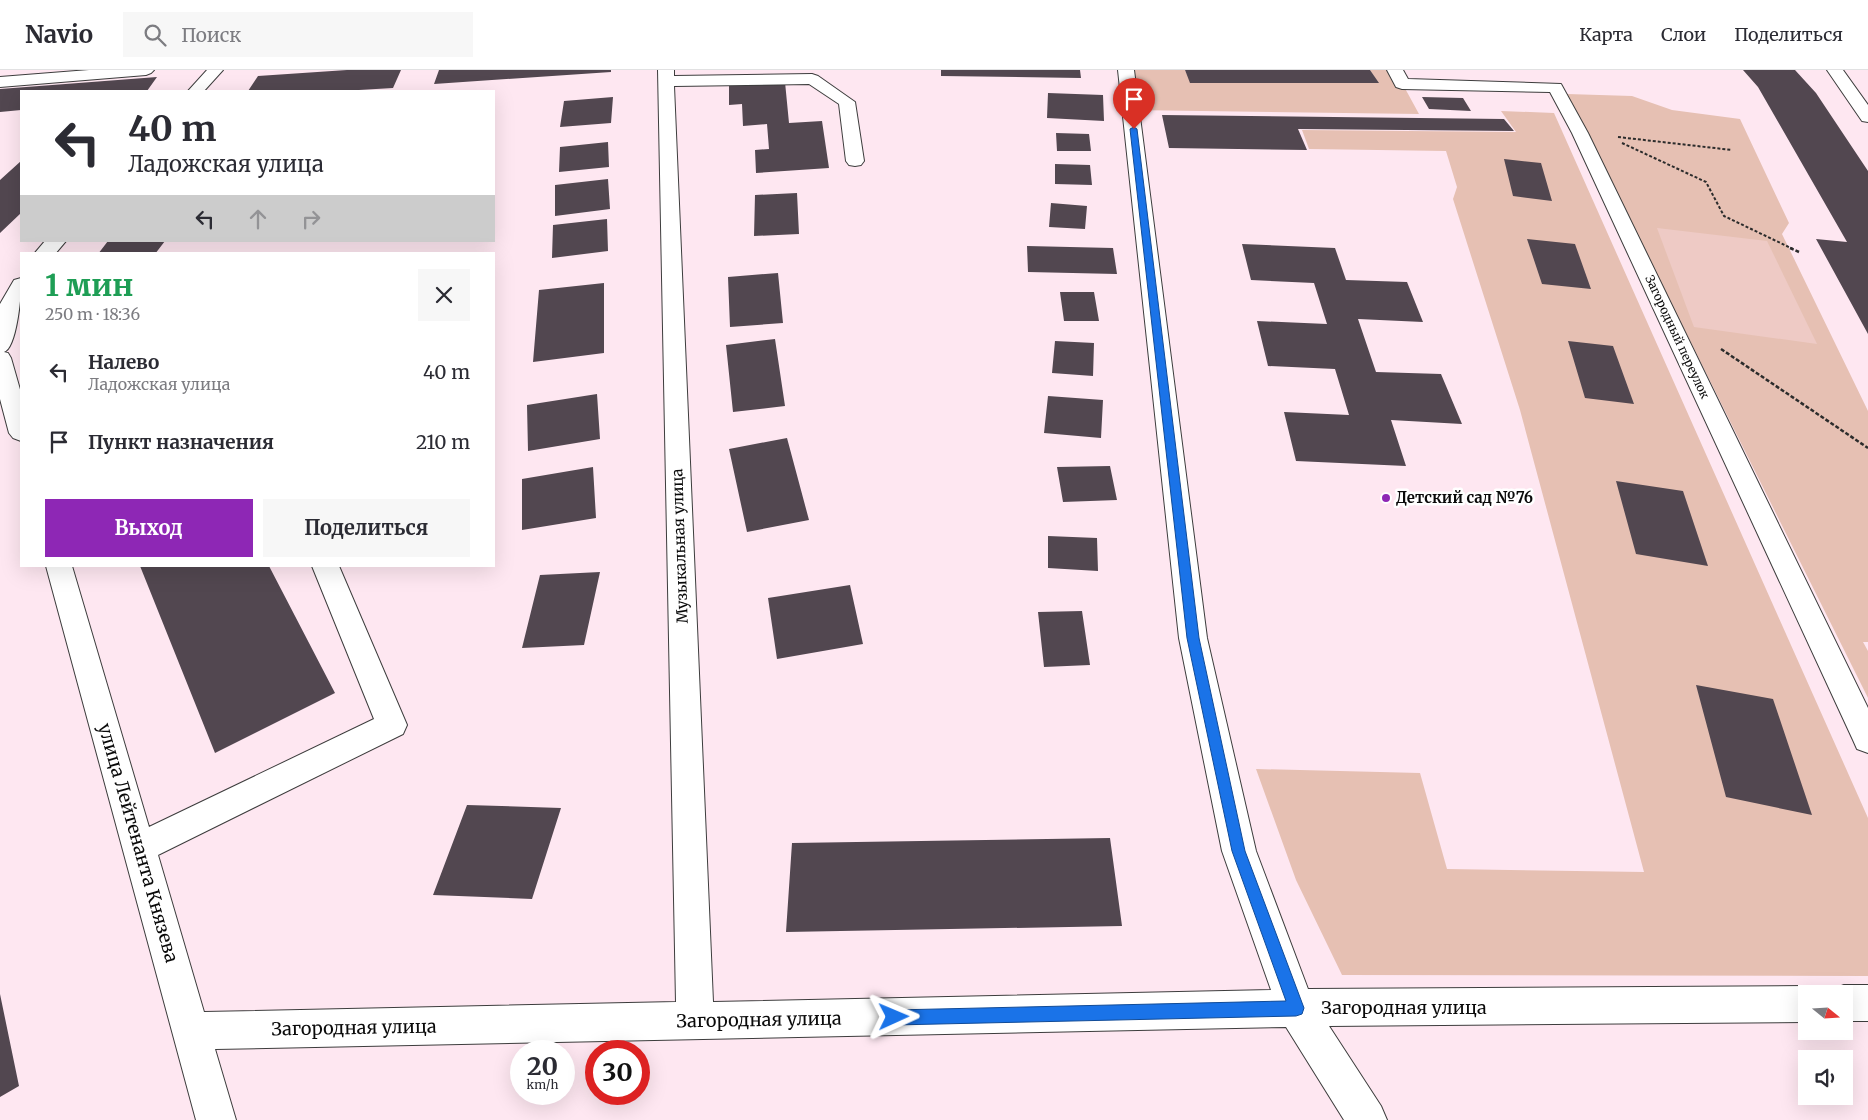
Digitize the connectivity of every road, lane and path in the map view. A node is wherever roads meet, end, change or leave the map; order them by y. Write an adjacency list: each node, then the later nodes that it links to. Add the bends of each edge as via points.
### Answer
1 (146, 70): 7 (street)
2 (216, 70): 8 (street)
3 (1126, 70): 30 (street, via 1193,638 1238,851)
4 (1395, 70): 10 (street, Загородный переулок, via 1402,84 1555,88)
5 (1835, 70): 9 (street)
6 (666, 75): 13 (street, via 812,79 847,102); 31 (street, Музыкальная улица)
7 (0, 82)
8 (197, 90)
9 (1868, 117)
10 (1580, 133): 11 (path); 18 (street, Загородный переулок)
11 (1607, 136): 12 (path); 16 (path, via 1706,182 1724,216)
12 (1732, 150)
13 (855, 161)
14 (55, 242): 15 (street)
15 (46, 252)
16 (1799, 252)
17 (20, 286): 19 (street, via 9,307)
18 (1665, 310): 22 (path); 25 (street, Загородный переулок)
19 (0, 347)
20 (0, 358): 21 (street)
21 (20, 429)
22 (1868, 448)
23 (59, 567): 26 (street, улица Лейтенанта Князева)
24 (325, 567): 26 (street, via 392,725)
25 (1868, 740)
26 (139, 848): 32 (street, улица Лейтенанта Князева)
27 (1853, 1003): 28 (street)
28 (1868, 1003)
29 (1798, 1004): 30 (street, Загородная улица)
30 (1296, 1008): 31 (street, Загородная улица); 34 (street)
31 (695, 1021): 32 (street, Загородная улица)
32 (191, 1032): 33 (street, улица Лейтенанта Князева)
33 (216, 1120)
34 (1367, 1120)

